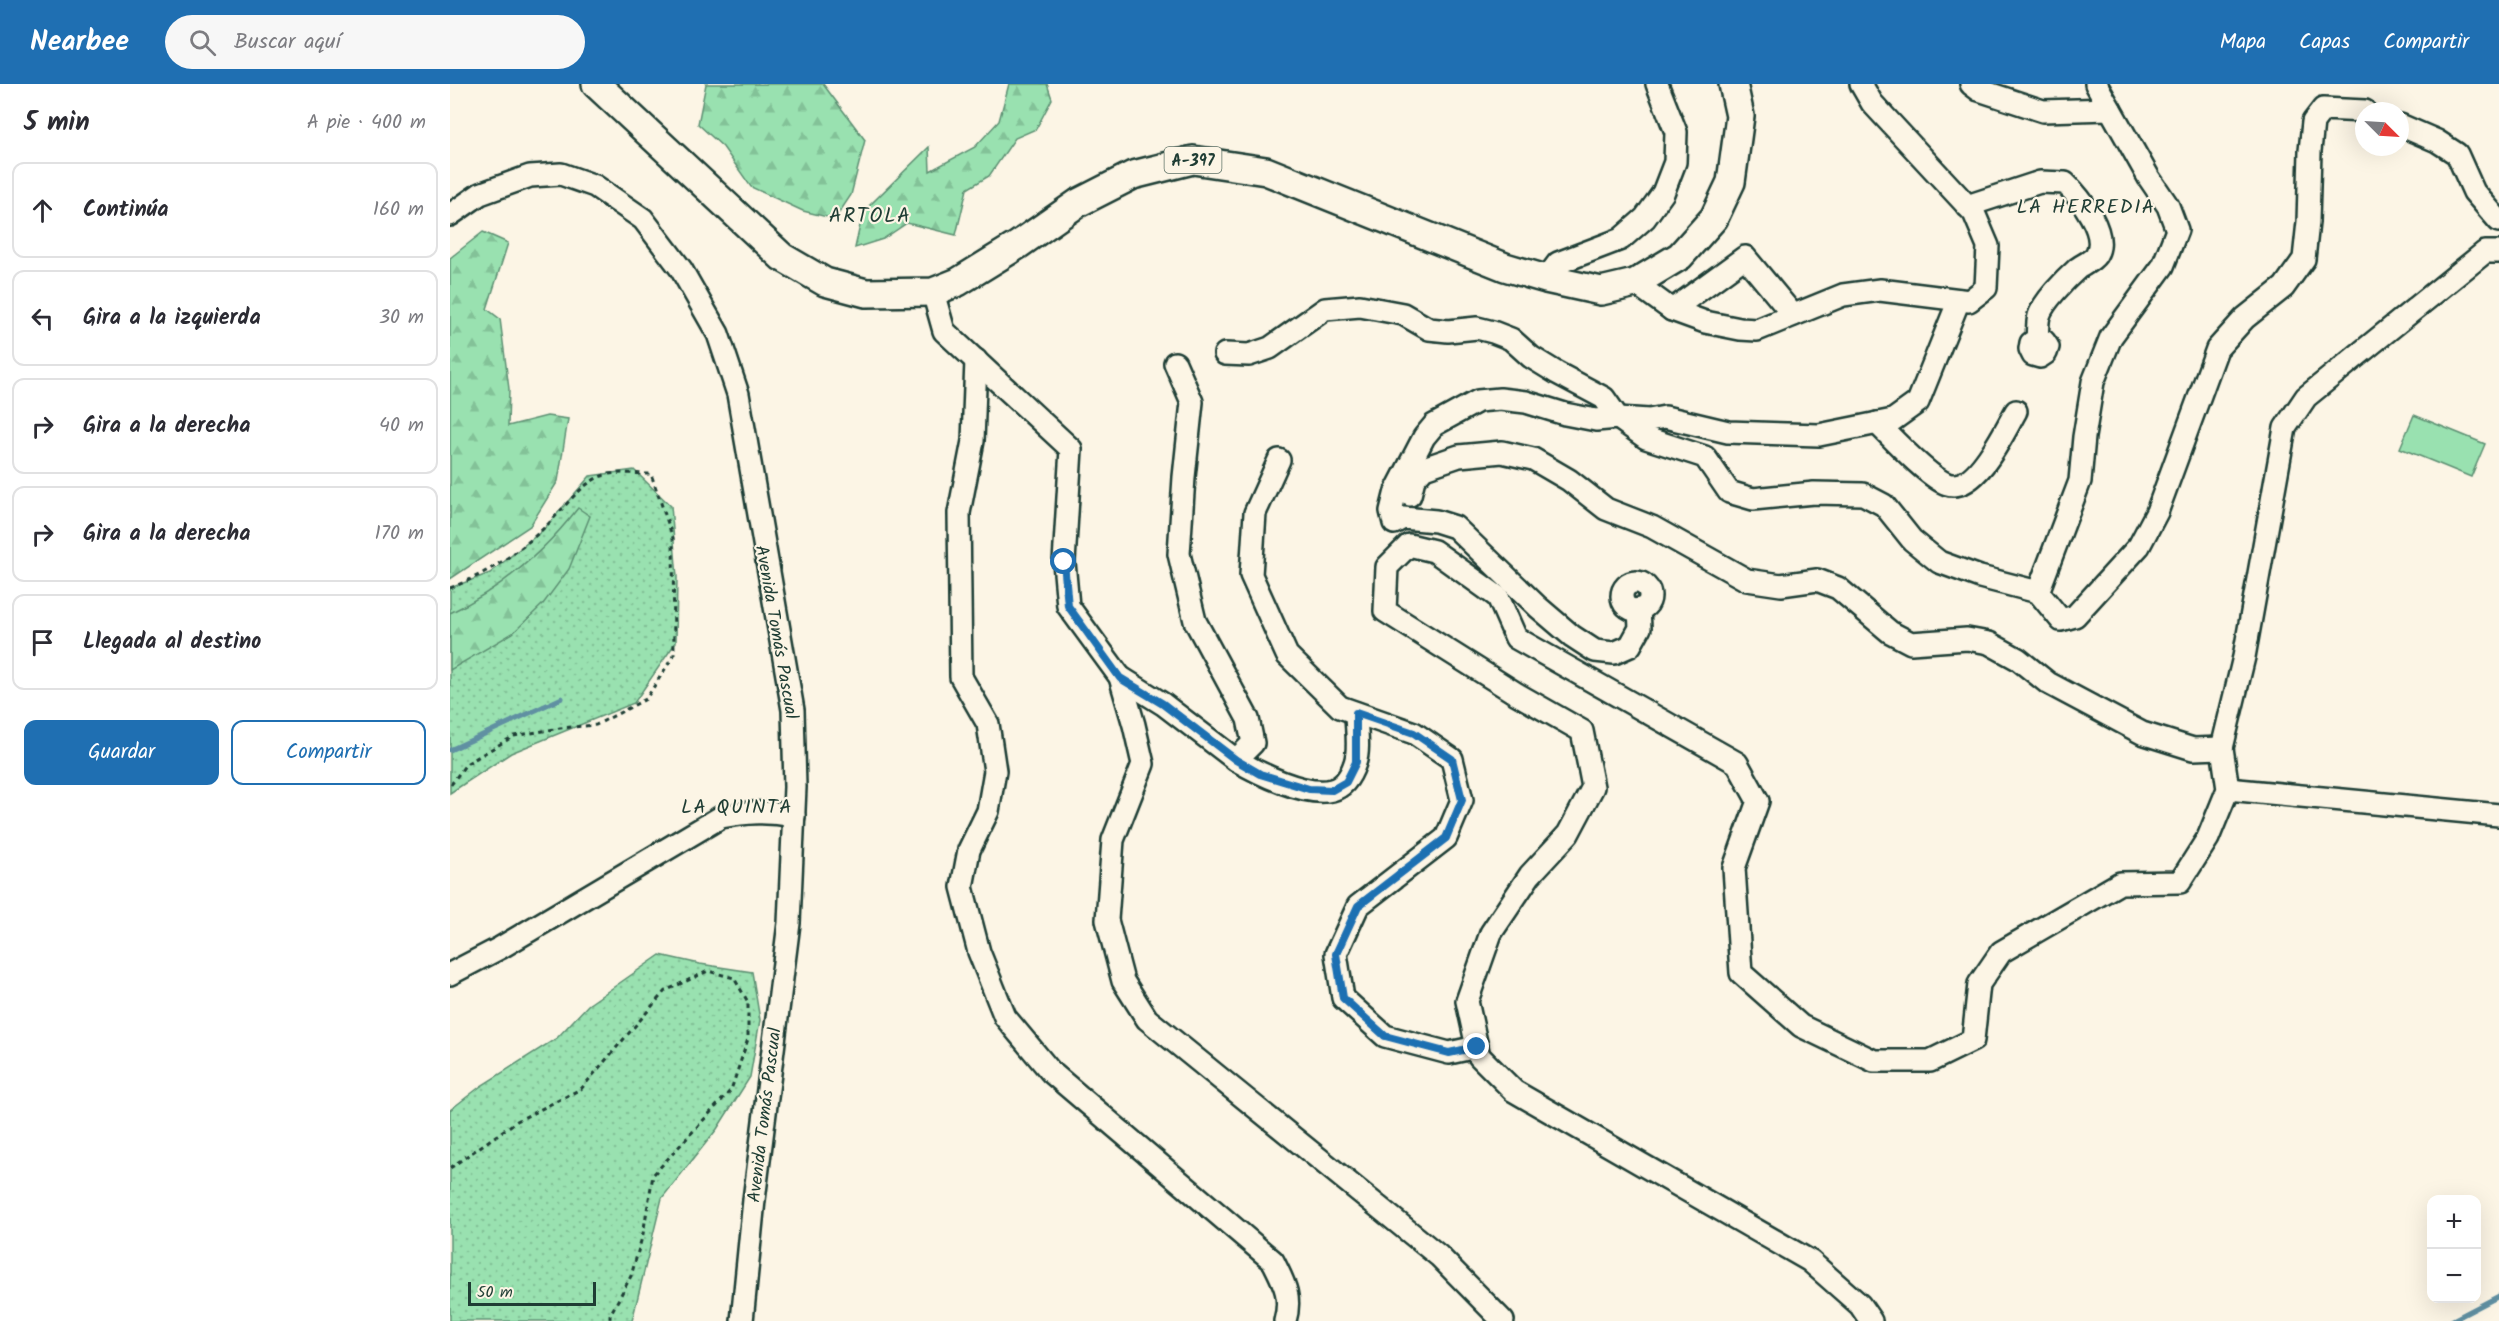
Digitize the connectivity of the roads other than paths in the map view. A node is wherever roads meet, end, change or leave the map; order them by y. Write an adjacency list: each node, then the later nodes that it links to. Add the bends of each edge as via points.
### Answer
1 (596, 84): 16 (main road, A-397, via 782,257 825,282 866,293)
2 (1658, 84): 14 (street, via 1676,132 1675,162 1663,193 1646,218 1621,239 1558,263)
3 (1733, 84): 15 (main road, A-397, via 1740,116 1731,182 1714,218 1680,256)
4 (1861, 84): 10 (street, via 1872,104)
5 (1971, 84): 7 (street, via 2043,111)
6 (2096, 84): 7 (street)
7 (2110, 109): 29 (street, via 2168,206 2177,230 2163,266 2111,337 2093,382 2080,481)
8 (2355, 111): 29 (street, via 2323,109 2313,122 2304,260 2284,287 2245,318 2217,349 2170,480 2139,546 2075,616 2061,620)
9 (2409, 130): 12 (street, via 2457,154 2474,192)
10 (1967, 206): 17 (street, via 1988,246 1986,288 1969,301); 20 (street, via 2040,182 2065,183 2078,195 2094,222 2099,244 2095,257 2054,293 2039,315)
11 (450, 215): 37 (street, Avenida Tomás Pascual, via 480,194 530,176 561,174 595,186 643,219 681,269 718,334 738,394 793,710)
12 (2499, 221)
13 (2499, 252): 33 (street, via 2485,252 2306,397 2285,428 2244,657)
14 (1546, 279): 15 (main road, A-397, via 1601,291); 16 (main road, A-397, via 1505,267 1266,171 1193,160 1133,175 1078,202 1018,245 958,282)
15 (1635, 283): 18 (street)
16 (933, 292): 22 (street, via 944,331)
17 (1959, 300): 19 (street, via 1880,290 1843,295); 26 (street, via 1918,402 1893,420)
18 (1672, 310): 19 (street, via 1705,322 1757,330); 19 (street, via 1745,257)
19 (1793, 315)
20 (2037, 339)
21 (1225, 354): 25 (street, via 1249,355 1270,348 1325,309 1360,306 1403,314 1429,329 1477,328 1511,339 1557,374 1604,398)
22 (976, 360): 31 (street, via 1071,449 1064,562 1068,606); 41 (street, via 973,441 959,513 961,678 988,724 995,771 988,812 969,850 962,887 979,952 1005,1017 1051,1072 1273,1261 1287,1288)
23 (1175, 363): 34 (street, via 1192,402 1179,554 1195,621 1248,719 1253,743)
24 (2016, 411): 26 (street, via 1981,468 1963,483 1948,484 1920,465)
25 (1618, 417): 26 (street, via 1665,417 1728,432 1819,435); 28 (street, via 1596,420 1526,402 1478,401 1434,425 1424,437 1396,491 1391,511 1394,523); 29 (street, via 1646,438 1705,457 1729,492 1753,499 1863,494 1884,506 1912,540 1939,562)
26 (1877, 423)
27 (1279, 460): 32 (street, via 1255,513 1251,575 1287,655 1340,707)
28 (1403, 518): 30 (street, via 1455,527 1538,607 1595,651 1614,653 1630,646 1640,628); 33 (street, via 1414,479 1424,468 1459,456 1502,452 1533,459 1569,480 1606,509 1652,527 1747,580 1781,585 1817,580 1838,588 1890,632 1911,643 1967,639 1989,643 2018,659 2048,683 2142,733 2193,749)
29 (2038, 592)
30 (1639, 609)
31 (1120, 678): 34 (street, via 1163,704); 42 (street, via 1143,764 1113,840 1107,920 1123,981 1147,1019 1439,1256)
32 (1356, 713): 34 (street, via 1356,762 1346,782 1332,790 1285,783); 39 (street, via 1414,733 1452,759 1462,800 1446,838 1358,906 1336,954 1343,998 1385,1036 1449,1053)
33 (2222, 748): 35 (street)
34 (1236, 760)
35 (2228, 789): 36 (street); 39 (street, via 2208,838 2180,882 2120,883 2001,952 1979,984 1973,1040 1930,1060 1874,1061 1801,1026 1742,972 1734,868 1758,801 1737,763 1516,638 1498,597 1434,551 1409,545 1387,567 1385,612 1582,731 1593,787 1568,834 1530,875 1491,933 1467,1001)
36 (2499, 815)
37 (794, 816): 38 (street, via 743,812 721,817 501,948); 40 (street, Avenida Tomás Pascual, via 789,924 753,1200)
38 (450, 974)
39 (1477, 1047): 43 (street, via 1479,1056 1514,1091 1810,1261 1860,1305)
40 (742, 1321)
41 (1285, 1321)
42 (1503, 1321)
43 (1871, 1321)

